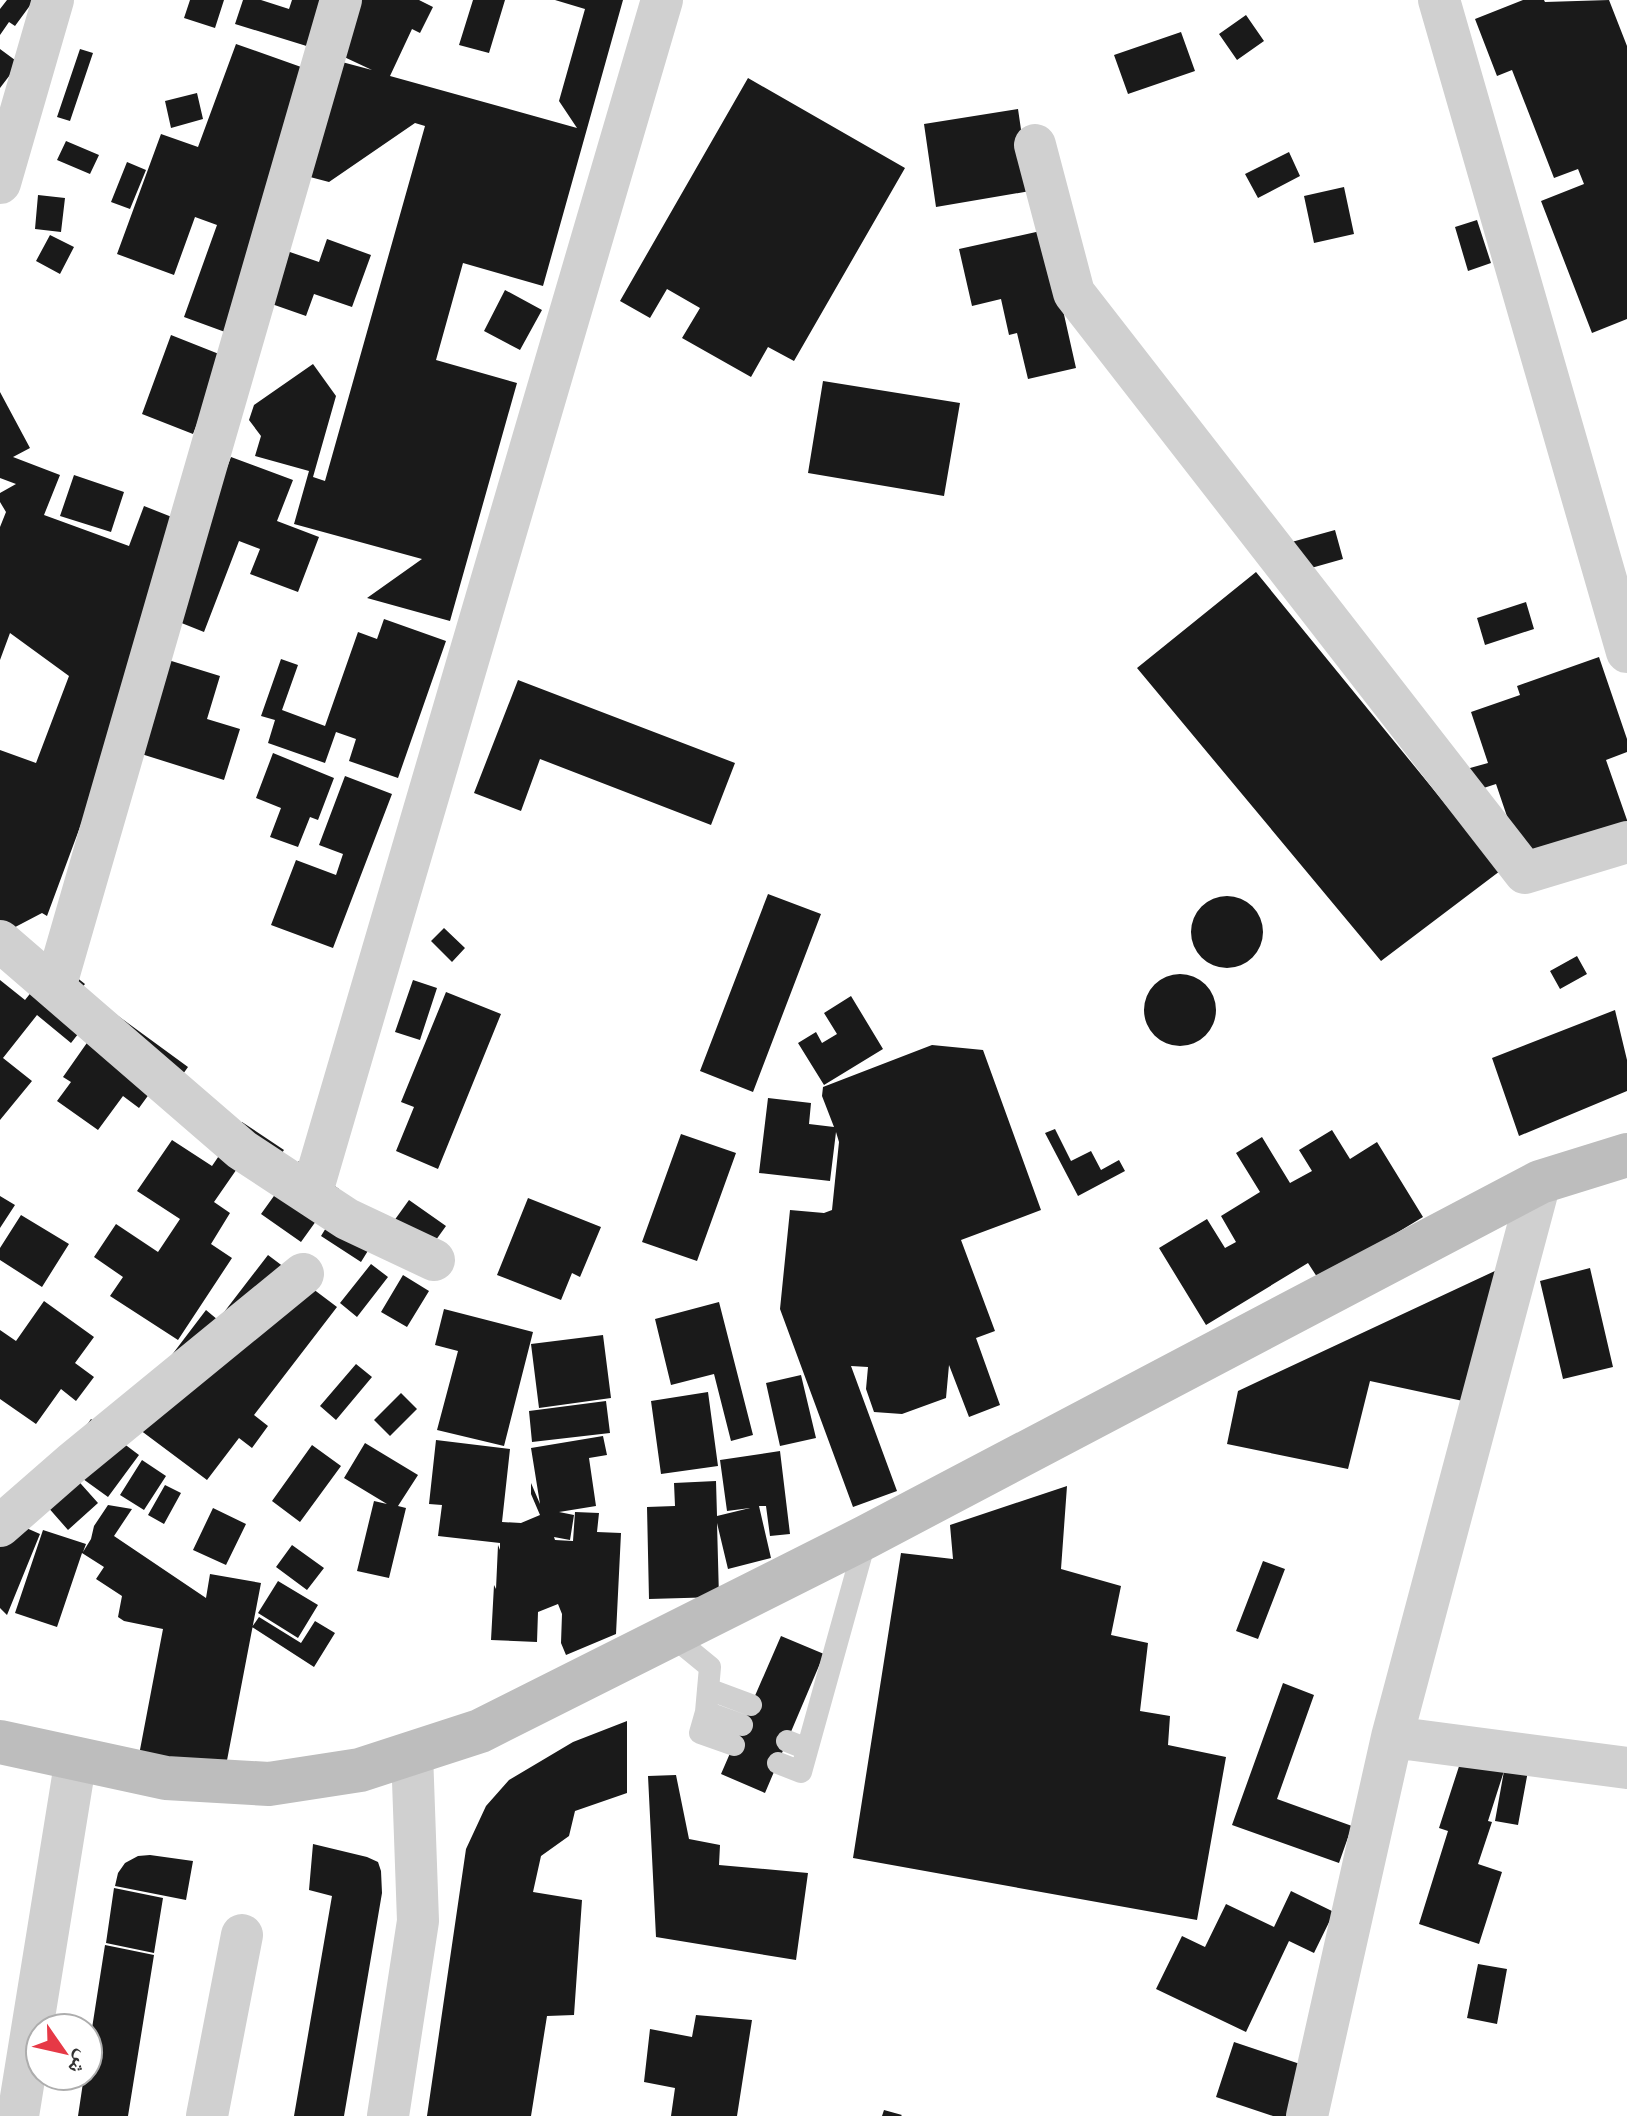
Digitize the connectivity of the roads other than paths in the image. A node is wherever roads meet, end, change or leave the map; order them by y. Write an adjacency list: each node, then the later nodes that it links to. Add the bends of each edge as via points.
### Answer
1 (53, 0): 6 (street)
2 (341, 0): 10 (street)
3 (662, 0): 13 (street)
4 (1439, 0): 7 (street)
5 (1035, 145): 8 (street, via 1074,293 1525,873)
6 (0, 183)
7 (1627, 652)
8 (1627, 842)
9 (0, 941): 10 (street)
10 (55, 988): 13 (street, via 242,1150)
11 (1627, 1155): 12 (main road)
12 (1540, 1182): 17 (main road); 20 (street)
13 (311, 1195): 14 (street, via 347,1219)
14 (434, 1260)
15 (303, 1274): 16 (street)
16 (0, 1526)
17 (866, 1537): 18 (main road); 24 (lane, via 800,1735 801,1772)
18 (671, 1635): 19 (lane, via 710,1667); 22 (main road, via 480,1731)
19 (708, 1689): 19 (lane, via 743,1725 700,1733)
20 (1392, 1737): 25 (street); 30 (street)
21 (0, 1742): 23 (main road)
22 (412, 1753): 23 (main road, via 360,1770 269,1784 166,1778); 29 (street, via 418,1921)
23 (76, 1758): 27 (street)
24 (778, 1763)
25 (1627, 1768)
26 (242, 1935): 28 (street)
27 (18, 2116)
28 (207, 2116)
29 (388, 2116)
30 (1307, 2116)

